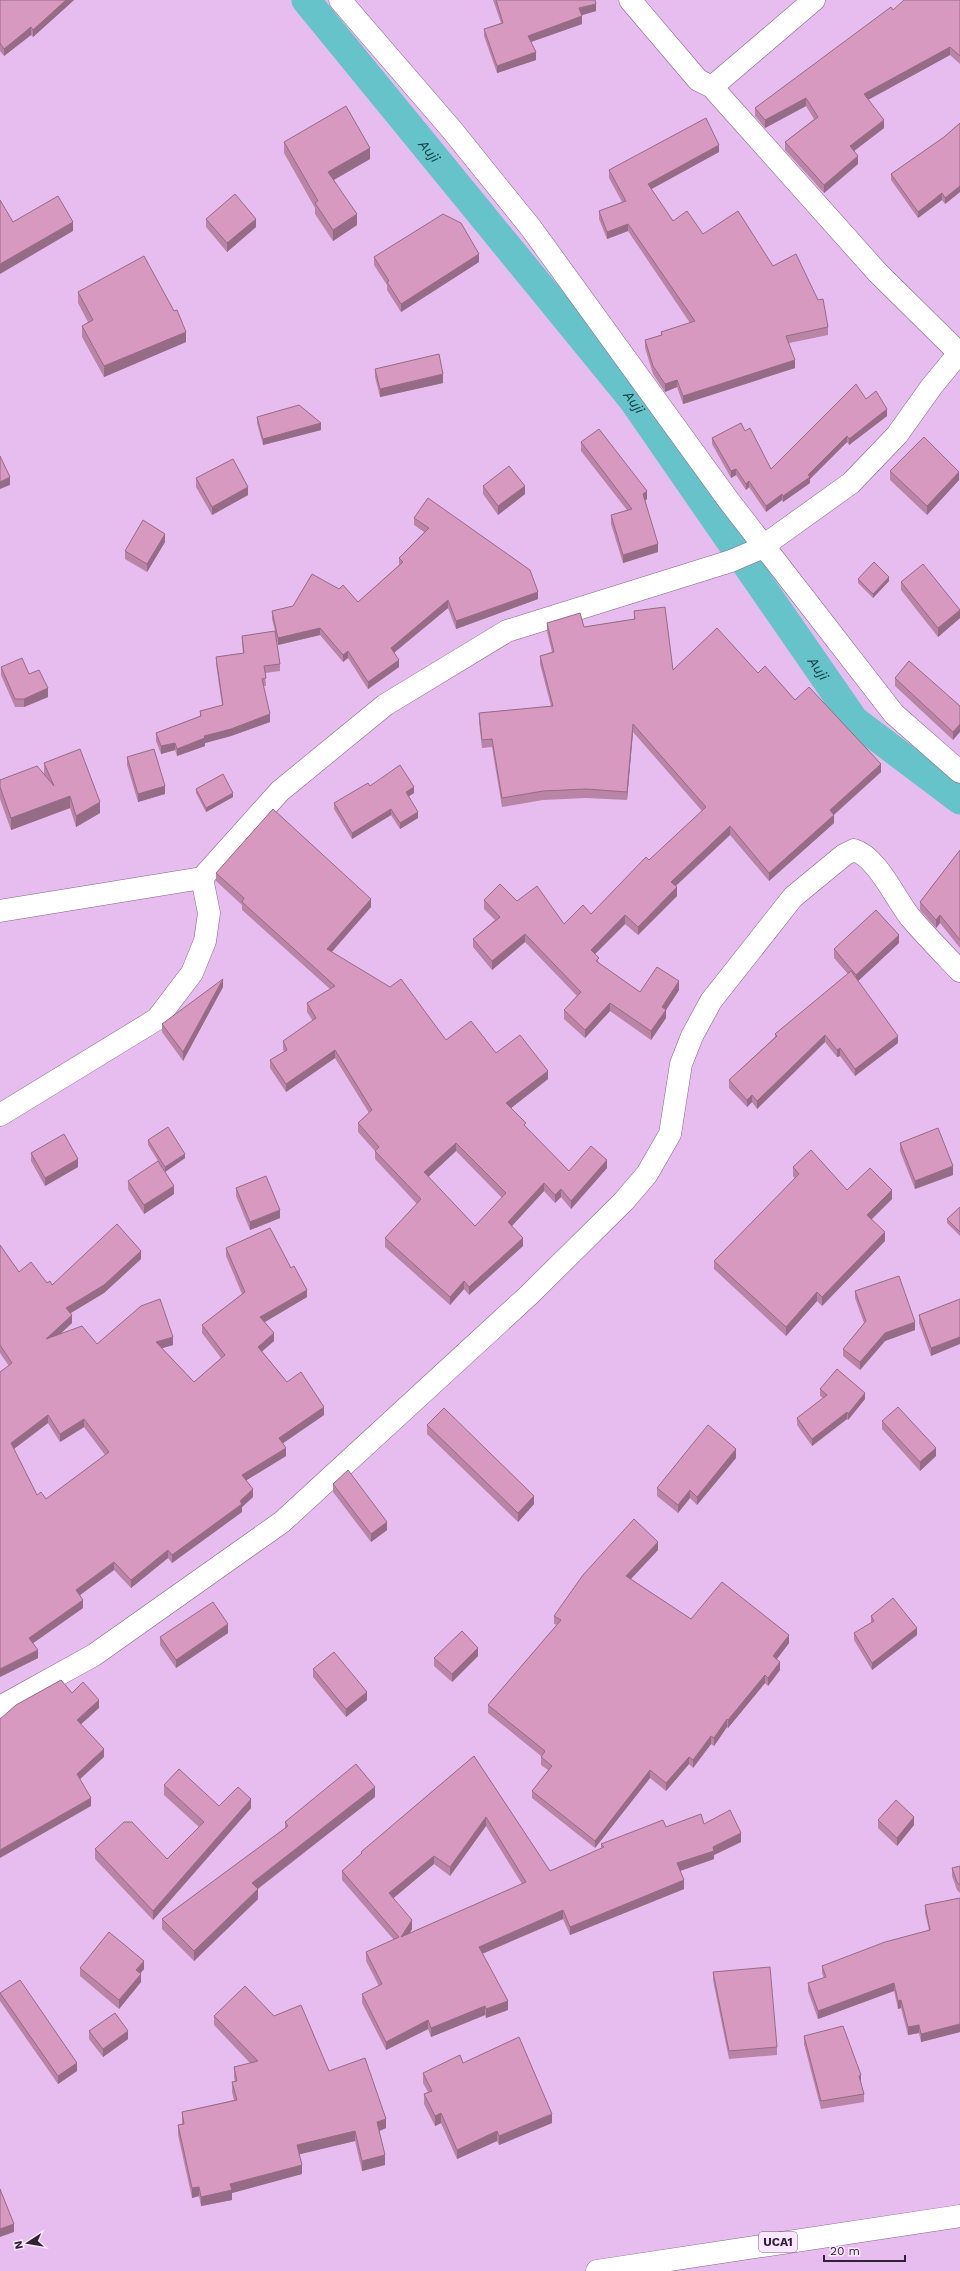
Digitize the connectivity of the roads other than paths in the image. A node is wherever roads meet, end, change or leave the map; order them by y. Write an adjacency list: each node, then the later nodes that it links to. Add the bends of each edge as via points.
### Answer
1 (340, 0): 6 (street, via 452,130 531,228)
2 (630, 0): 4 (street, via 698,80)
3 (814, 0): 4 (street)
4 (712, 87): 5 (street, via 878,273)
5 (960, 352): 6 (street, via 897,435 850,483)
6 (761, 547): 7 (street, via 894,714); 8 (street, via 731,561 507,631 385,705 280,791)
7 (960, 772)
8 (202, 878): 9 (street); 11 (street, via 208,912 206,941 192,973 158,1019)
9 (0, 911)
10 (960, 971): 12 (street, via 909,916 863,852 854,850 844,855 793,897 711,1001 692,1036 681,1064 670,1134 647,1174 602,1222 512,1310 282,1522 94,1656)
11 (0, 1115)
12 (0, 1707)
13 (960, 2216): 14 (street, UCA1)
14 (597, 2271)

